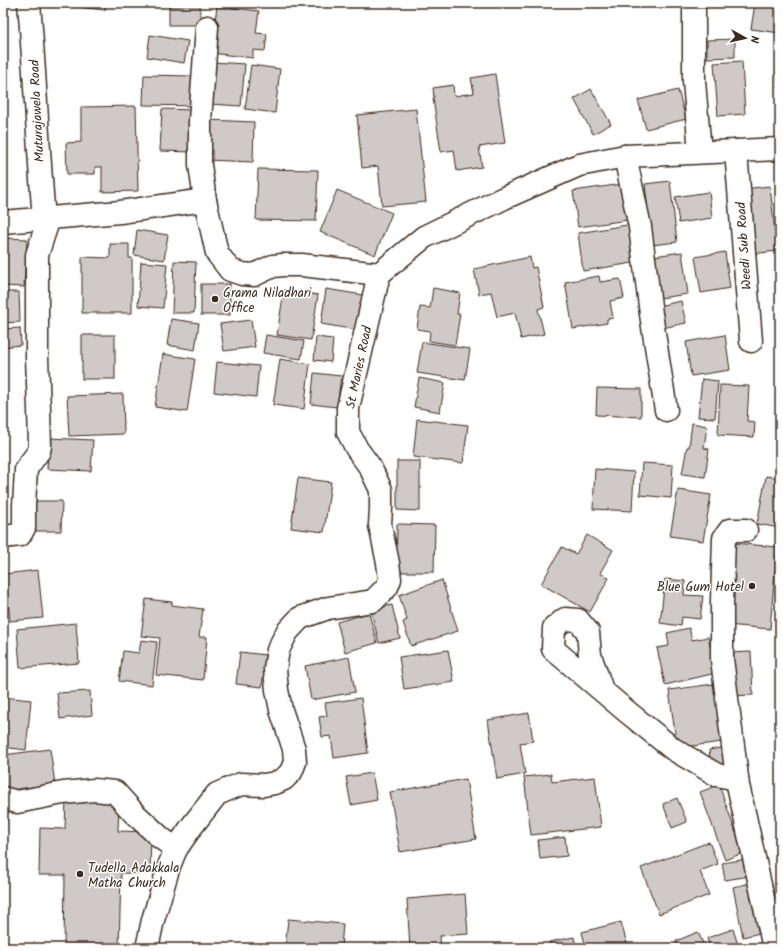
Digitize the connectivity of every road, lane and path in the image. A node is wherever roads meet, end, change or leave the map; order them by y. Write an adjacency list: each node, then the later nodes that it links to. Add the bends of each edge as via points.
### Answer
1 (29, 3): 9 (street, Muturajawela Road, via 39,158)
2 (694, 3): 6 (street, via 694,81)
3 (207, 27): 8 (street, via 200,121 200,165)
4 (780, 149): 5 (street)
5 (736, 151): 6 (street); 12 (street, Weedi Sub Road)
6 (700, 152): 7 (street)
7 (625, 156): 11 (street, via 579,165 504,198 424,237); 13 (street, via 640,227)
8 (205, 200): 9 (street, via 120,212); 11 (street, via 217,253 230,270 254,275 273,266 302,265)
9 (46, 218): 10 (street); 15 (street, via 37,255 39,451 26,469 24,528 20,535)
10 (3, 222)
11 (379, 274): 19 (street, St Maries Road, via 348,408 348,432 381,490 380,525 390,579 373,601 328,608 300,618 287,632 278,650 275,669 281,710 294,749 295,762 291,772 275,783 240,784 217,794)
12 (751, 341)
13 (666, 410)
14 (746, 530): 17 (street, via 730,530 724,538 722,659)
15 (3, 537)
16 (602, 690): 17 (street, via 673,749 717,775)
17 (737, 778): 21 (street)
18 (3, 798): 19 (street, via 17,802 63,793 94,790 114,792 139,818)
19 (176, 849): 20 (street, St Maries Road, via 153,920)
20 (147, 948)
21 (774, 948)

